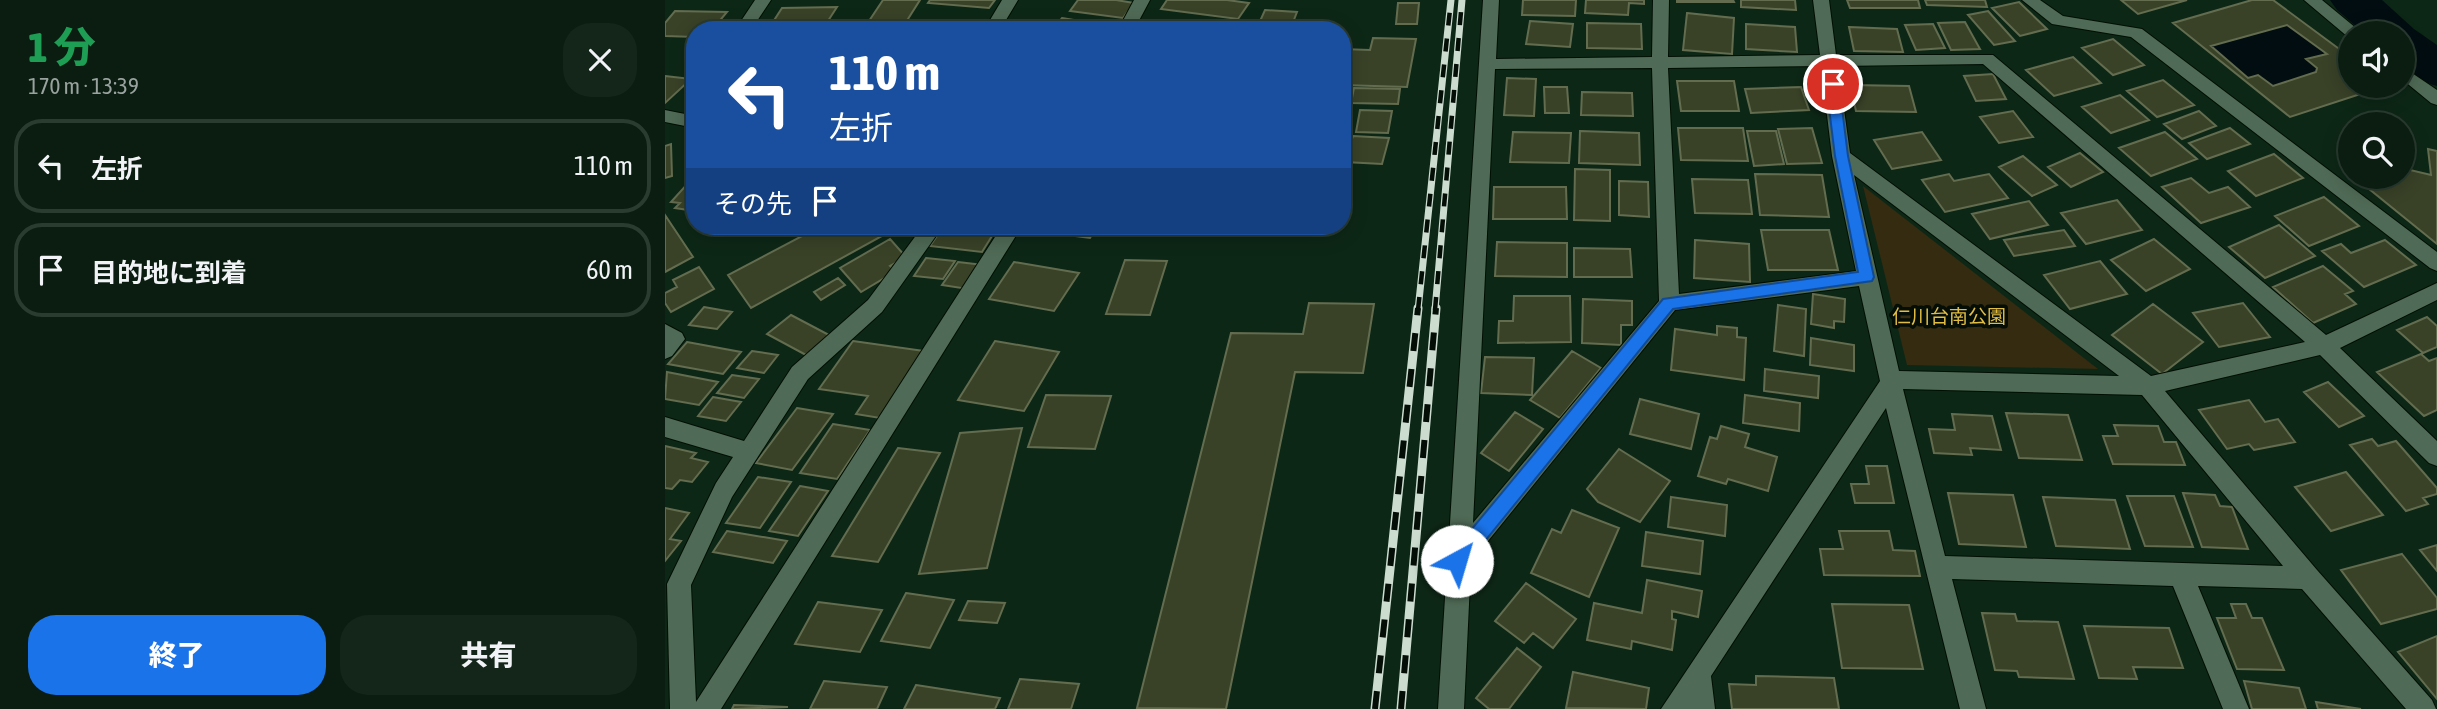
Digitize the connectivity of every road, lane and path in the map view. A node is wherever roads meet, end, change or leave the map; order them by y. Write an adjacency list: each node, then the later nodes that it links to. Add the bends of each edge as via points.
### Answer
1 (762, 0): 10 (street)
2 (1010, 0): 11 (street)
3 (1142, 0): 12 (street)
4 (1482, 0): 5 (street)
5 (1491, 0): 15 (street)
6 (1661, 0): 16 (street)
7 (1821, 0): 14 (street)
8 (2029, 0): 24 (street, via 2058,20 2136,33)
9 (2312, 0): 13 (street)
10 (749, 21)
11 (997, 21)
12 (1131, 21)
13 (2339, 21)
14 (1830, 60): 16 (street); 21 (street); 29 (street, via 1987,59)
15 (1487, 64): 16 (street); 36 (street)
16 (1660, 64): 27 (street)
17 (2415, 82): 18 (street)
18 (2437, 99)
19 (665, 116): 20 (street)
20 (686, 120)
21 (1841, 156): 25 (street); 32 (street)
22 (926, 235): 34 (street, via 875,306 800,373)
23 (1006, 235): 42 (street)
24 (2437, 263)
25 (1867, 277): 27 (street); 31 (street)
26 (2437, 291): 29 (street)
27 (1669, 303): 36 (street)
28 (665, 331): 30 (street, via 675,338)
29 (2324, 346): 32 (street); 35 (street)
30 (665, 350)
31 (1893, 380): 32 (street); 37 (street); 40 (street)
32 (2148, 386): 39 (street)
33 (665, 427): 34 (street)
34 (748, 452): 41 (street, via 723,489 679,584)
35 (2437, 456)
36 (1457, 561): 43 (street)
37 (1935, 567): 38 (street); 46 (street)
38 (2181, 574): 39 (street); 47 (street)
39 (2308, 578): 48 (street)
40 (1698, 674): 44 (street); 45 (street)
41 (683, 709)
42 (706, 709)
43 (1451, 709)
44 (1674, 709)
45 (1702, 709)
46 (1973, 709)
47 (2236, 709)
48 (2423, 709)

